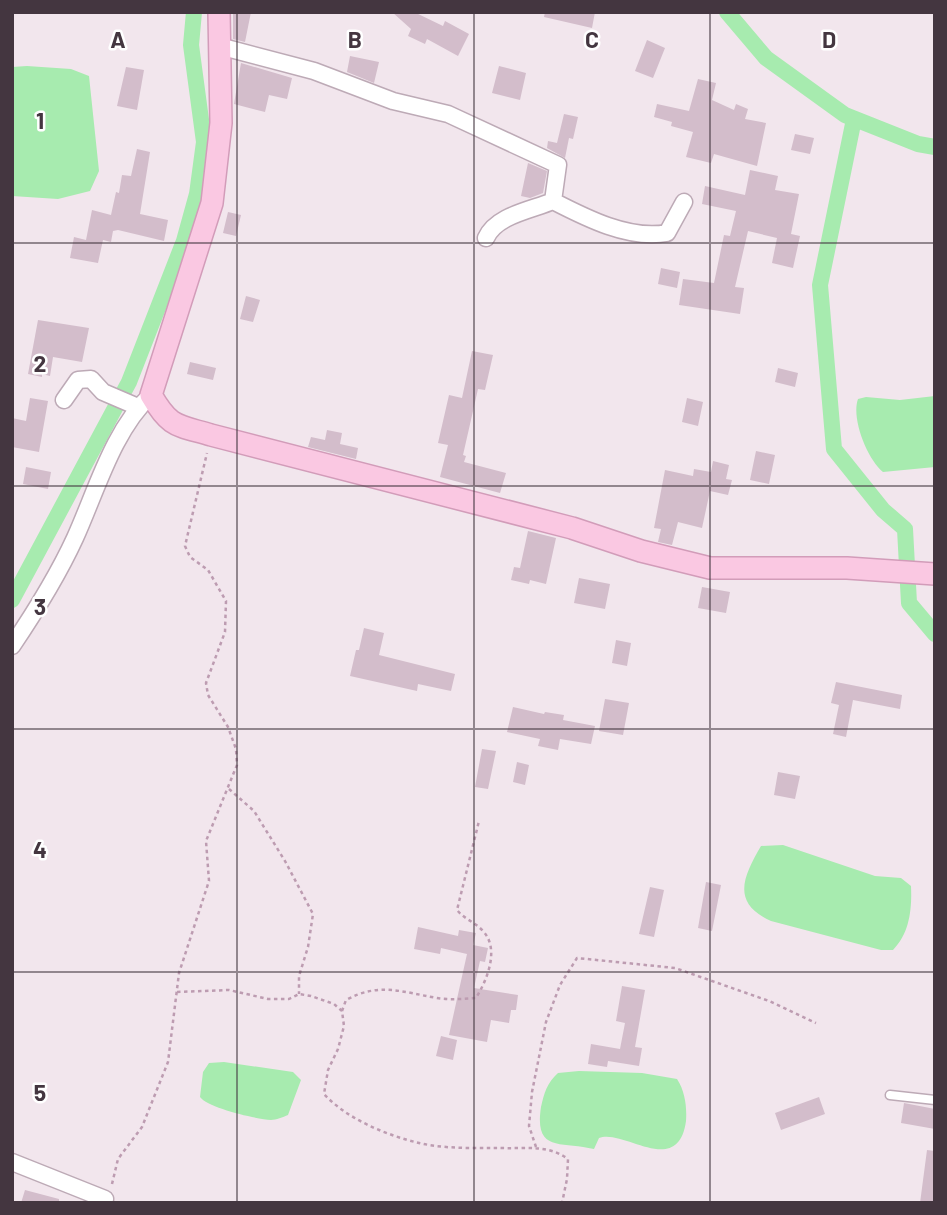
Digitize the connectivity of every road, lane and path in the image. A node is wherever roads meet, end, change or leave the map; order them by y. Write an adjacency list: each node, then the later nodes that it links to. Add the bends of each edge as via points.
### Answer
1 (219, 12): 2 (main road)
2 (219, 46): 3 (street, via 448,114 558,164); 7 (main road, via 221,123 212,204)
3 (553, 201): 4 (street, via 625,230 659,234 671,228); 5 (street, via 510,216)
4 (684, 202)
5 (486, 238)
6 (64, 400): 7 (street, via 78,380 85,378 103,392)
7 (139, 402): 8 (main road, via 175,425); 10 (street, via 96,485 75,539)
8 (211, 436): 9 (main road, via 710,568 847,568); 11 (path, via 185,546 190,557 208,570 226,601 225,632 206,683 236,749 237,765)
9 (935, 574)
10 (12, 646)
11 (228, 788): 13 (path, via 206,841 209,881); 14 (path, via 254,811 313,914)
12 (479, 821): 15 (path, via 457,909 483,931 492,949 486,982 476,998 440,999 378,989 346,1000)
13 (177, 992): 14 (path, via 229,990 268,999); 21 (path, via 168,1062 142,1127 118,1159 110,1195)
14 (299, 995): 15 (path, via 334,1004)
15 (342, 1011): 19 (path, via 344,1026 324,1094 336,1107 420,1143)
16 (816, 1023): 19 (path, via 675,968 577,958 560,985 546,1022 529,1126)
17 (890, 1095): 18 (lane)
18 (935, 1100)
19 (536, 1147): 22 (path, via 568,1159)
20 (12, 1162): 21 (street)
21 (105, 1199)
22 (562, 1203)

